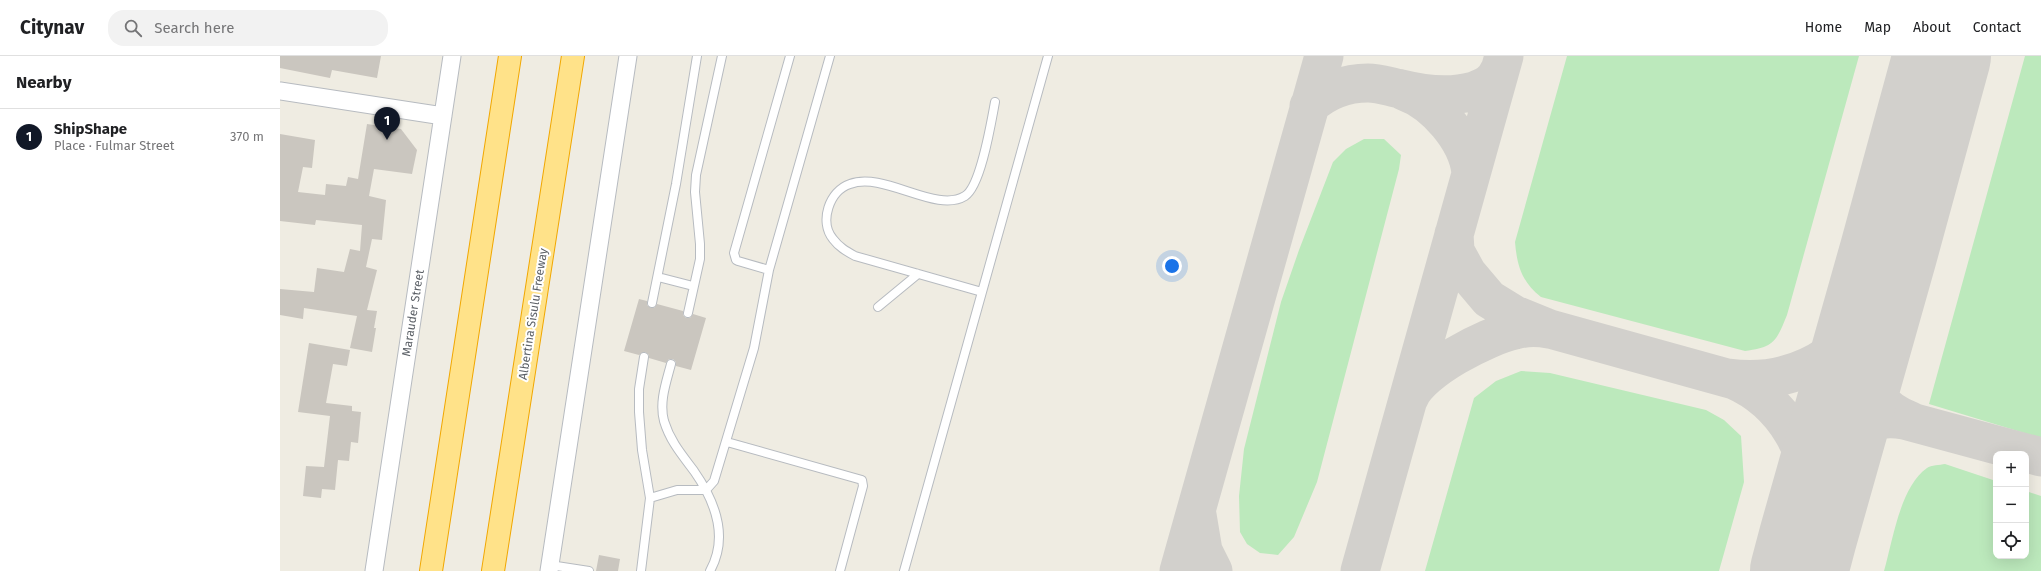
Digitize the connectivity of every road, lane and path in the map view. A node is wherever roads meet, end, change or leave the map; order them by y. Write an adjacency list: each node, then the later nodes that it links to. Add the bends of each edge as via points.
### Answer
1 (452, 56): 12 (street, Marauder Street)
2 (510, 56): 28 (highway)
3 (573, 56): 29 (highway, Albertina Sisulu Freeway)
4 (628, 56): 26 (street)
5 (697, 56): 15 (lane)
6 (722, 56): 16 (lane, via 696,175 700,259)
7 (790, 56): 13 (lane, via 734,253 738,261)
8 (830, 56): 13 (lane)
9 (1048, 56): 17 (lane)
10 (280, 91): 12 (street)
11 (996, 102): 14 (lane, via 978,174 973,189 965,196 948,202 880,183 860,182 849,184 830,202 826,213 827,225 832,238 842,249 855,256)
12 (443, 116): 27 (street, Marauder Street)
13 (769, 270): 23 (lane, via 754,348)
14 (918, 274): 17 (lane); 19 (lane)
15 (658, 276): 16 (lane); 18 (lane)
16 (694, 286): 20 (lane)
17 (982, 292): 34 (lane)
18 (652, 303)
19 (878, 307)
20 (688, 313)
21 (644, 357): 25 (lane, via 639,389 640,424)
22 (671, 364): 24 (lane, via 664,388 664,420 669,435)
23 (727, 442): 24 (lane, via 714,481); 33 (lane, via 862,480 864,486)
24 (706, 490): 25 (lane, via 677,490); 32 (lane, via 718,518 720,536 717,556)
25 (650, 498): 31 (lane)
26 (550, 568): 30 (lane)
27 (374, 571)
28 (431, 571)
29 (493, 571)
30 (589, 571)
31 (641, 571)
32 (710, 571)
33 (840, 571)
34 (904, 571)

